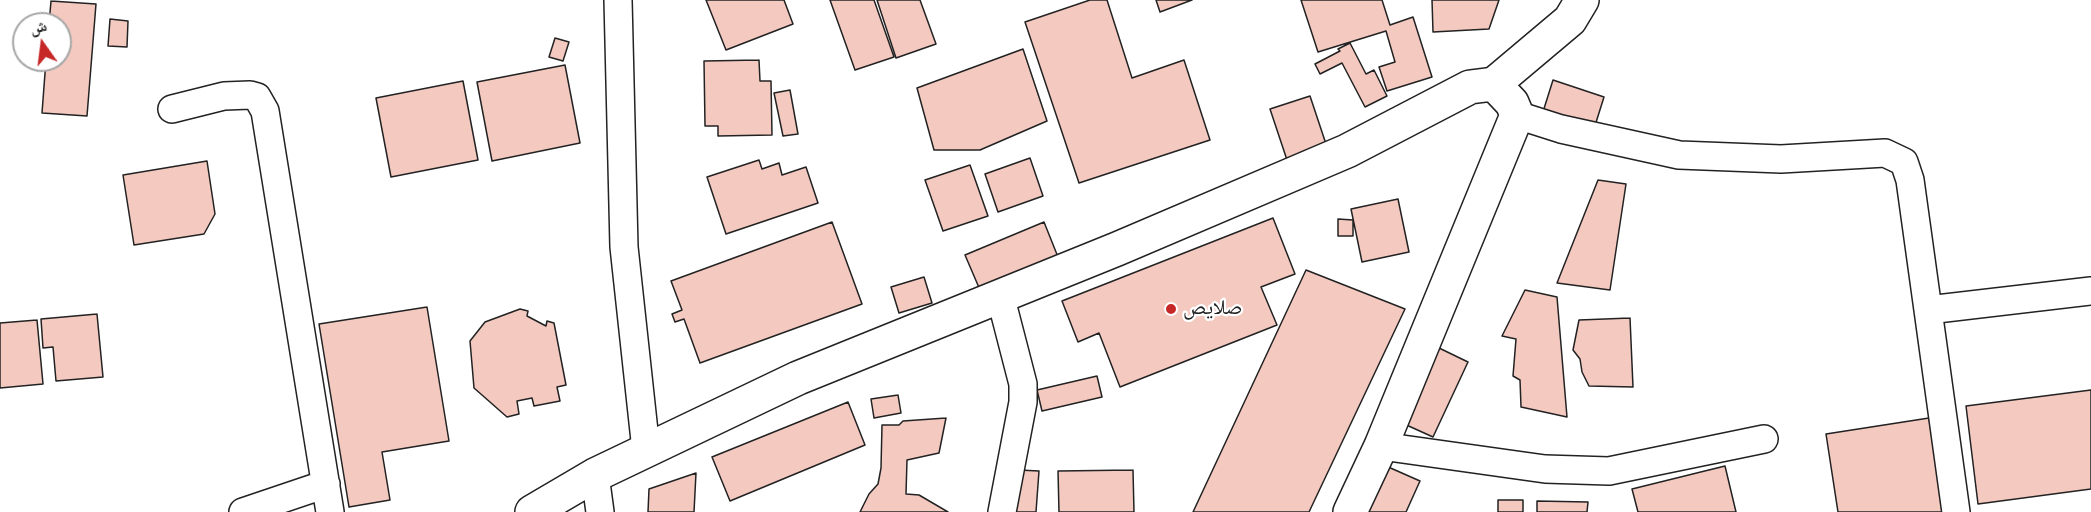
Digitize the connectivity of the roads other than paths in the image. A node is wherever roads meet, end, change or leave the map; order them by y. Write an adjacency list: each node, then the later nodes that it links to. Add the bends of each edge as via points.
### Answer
1 (618, 0): 11 (street, via 624,248)
2 (1582, 0): 3 (main road, via 1570,20)
3 (1494, 84): 5 (main road); 7 (main road, via 1470,87 1347,151)
4 (172, 109): 13 (street, via 224,96 250,95 257,97 266,111)
5 (1517, 115): 8 (street, via 1561,129 1679,155 1781,159 1885,153 1904,162 1910,180); 10 (main road)
6 (2091, 291): 8 (street)
7 (1000, 295): 11 (main road, via 798,378); 18 (street, via 1023,384)
8 (1928, 310): 20 (street)
9 (1764, 439): 10 (street, via 1609,471 1545,469)
10 (1381, 446): 19 (main road)
11 (646, 450): 12 (main road)
12 (595, 475): 16 (main road); 17 (street)
13 (326, 484): 14 (street); 15 (street)
14 (243, 512)
15 (330, 512)
16 (532, 512)
17 (600, 512)
18 (1002, 512)
19 (1350, 512)
20 (1956, 512)

